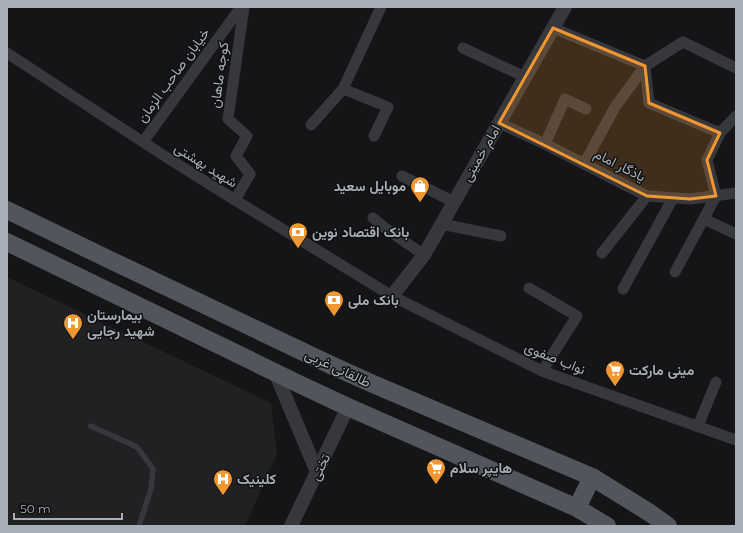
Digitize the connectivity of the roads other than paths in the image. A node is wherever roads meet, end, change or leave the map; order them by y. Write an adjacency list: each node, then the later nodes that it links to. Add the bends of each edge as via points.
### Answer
1 (242, 7): 17 (street, خیابان صاحب الزمان); 25 (street, کوجه ماهان, via 228,119 247,136 236,156 250,174)
2 (381, 7): 10 (street)
3 (565, 7): 4 (street, امام خمینی)
4 (553, 28): 7 (street); 9 (street, امام خمینی)
5 (464, 48): 9 (street)
6 (7, 53): 17 (street, شهید بهشتی)
7 (645, 66): 8 (street, via 683,42); 15 (street, via 649,103); 19 (street, via 615,107)
8 (736, 68)
9 (525, 77): 13 (street, امام خمینی)
10 (343, 89): 14 (street); 16 (street, via 388,107)
11 (586, 109): 18 (street, via 565,99)
12 (736, 116): 15 (street)
13 (499, 123): 18 (street, یاذگار امام); 26 (street, امام خمینی)
14 (311, 125)
15 (720, 133): 23 (street, via 708,160)
16 (374, 136)
17 (143, 142): 25 (street, شهید بهشتی)
18 (545, 144): 19 (street, یاذگار امام)
19 (584, 164): 22 (street, یاذگار امام)
20 (402, 176): 26 (street)
21 (736, 194): 23 (street, یاذگار امام)
22 (647, 196): 24 (street, یاذگار امام); 34 (street)
23 (716, 196): 24 (street, یاذگار امام); 29 (street)
24 (673, 198): 38 (street)
25 (235, 200): 39 (street, شهید بهشتی)
26 (454, 202): 30 (street, امام خمینی)
27 (7, 210): 48 (main road, طالقانی غربی, via 333,366)
28 (373, 218): 35 (street)
29 (704, 219): 31 (street); 36 (street)
30 (441, 224): 32 (street); 35 (street, امام خمینی)
31 (736, 234)
32 (501, 236)
33 (7, 242): 41 (main road)
34 (602, 252)
35 (424, 255): 39 (street, امام خمینی)
36 (675, 272)
37 (529, 288): 40 (street, via 577,316)
38 (623, 289)
39 (392, 296): 40 (street, نواب صفوی)
40 (542, 371): 45 (street, نواب صفوی)
41 (275, 372): 43 (main road); 47 (street)
42 (716, 382): 45 (street)
43 (348, 407): 47 (street, تختی); 49 (main road)
44 (91, 426): 50 (lane, via 137,447 153,469 151,489)
45 (698, 426): 46 (street, نواب صفوی)
46 (736, 440)
47 (317, 472): 51 (street, تختی)
48 (592, 477): 49 (main road); 53 (main road, طالقانی غربی)
49 (577, 508): 52 (main road)
50 (139, 526)
51 (291, 526)
52 (607, 526)
53 (668, 526)

